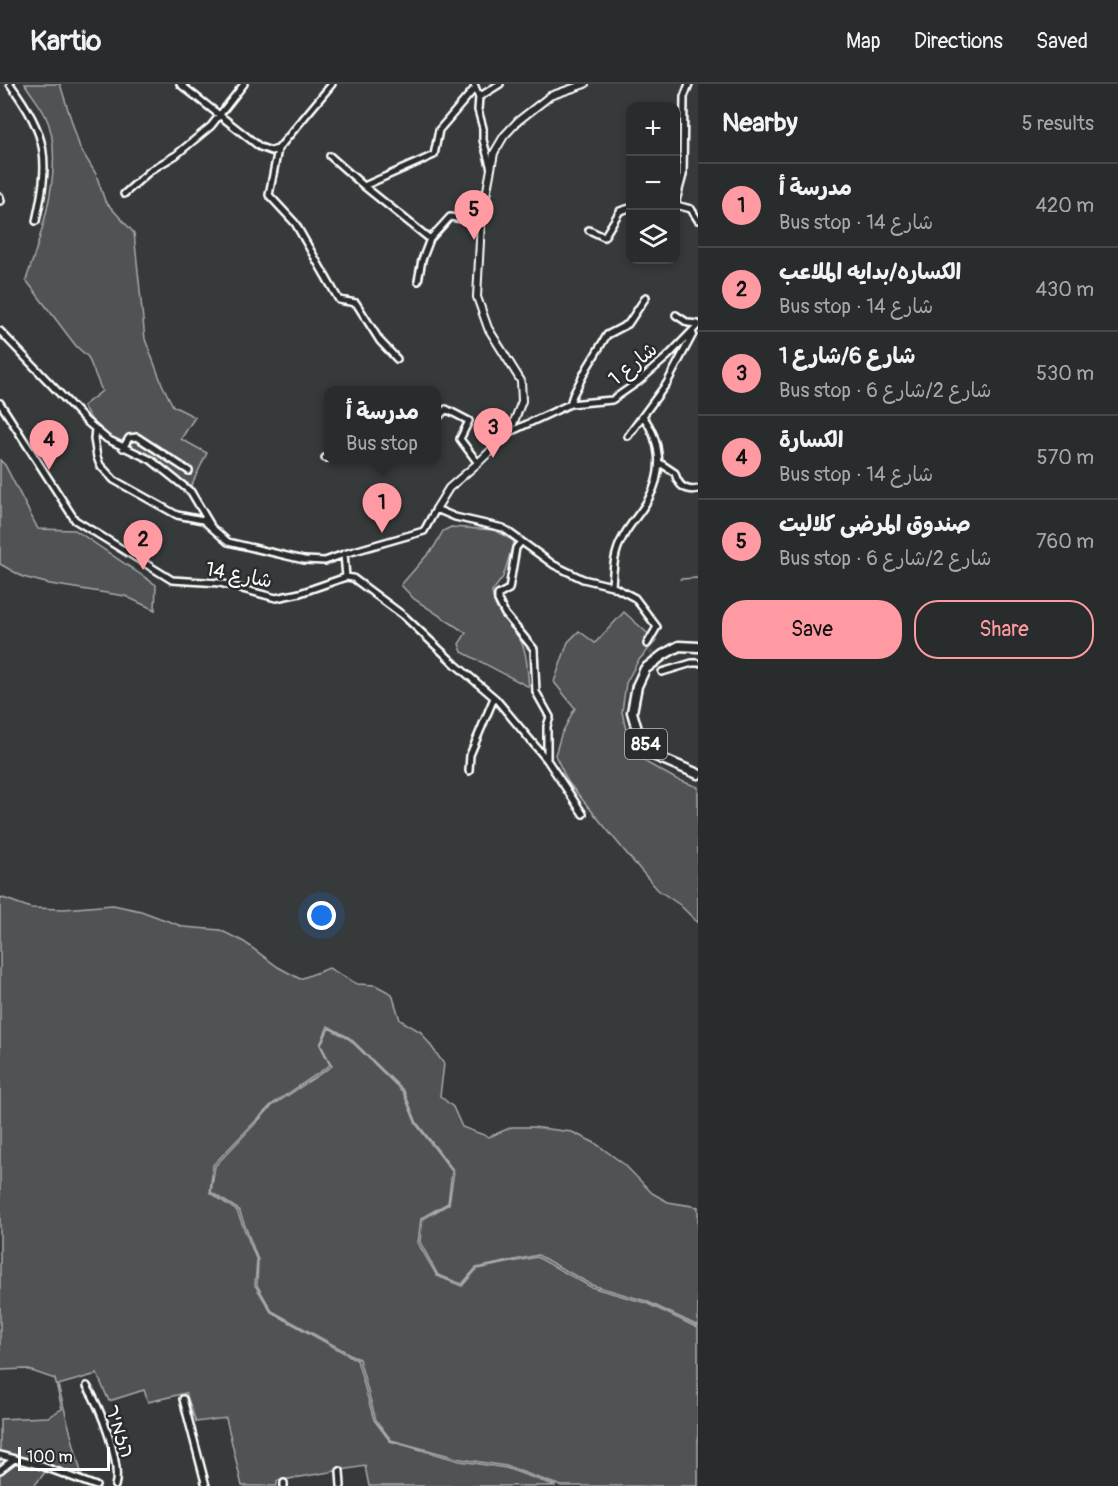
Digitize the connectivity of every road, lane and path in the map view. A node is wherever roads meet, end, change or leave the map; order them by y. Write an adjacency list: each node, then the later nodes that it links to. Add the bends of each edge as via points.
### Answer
1 (10, 84): 19 (street, via 33,118 44,148)
2 (180, 84): 10 (street)
3 (244, 84): 10 (street)
4 (333, 84): 11 (street)
5 (500, 84): 9 (street)
6 (585, 84): 13 (street, via 550,96 518,121 494,153)
7 (689, 84): 14 (street, via 684,97)
8 (475, 86): 9 (street); 15 (street, via 439,130 434,155)
9 (479, 97): 13 (street, via 483,141)
10 (220, 115): 11 (street, via 260,147); 16 (street)
11 (278, 149): 29 (street, via 269,195 295,223 339,300 356,303 380,341)
12 (330, 156): 15 (street)
13 (491, 169): 21 (street)
14 (680, 185)
15 (363, 186): 23 (street)
16 (124, 194)
17 (680, 206): 20 (street, via 691,209)
18 (626, 209): 22 (street, via 620,211 604,237)
19 (36, 220)
20 (698, 220)
21 (482, 222): 23 (street, via 450,217); 35 (street, via 477,297 488,328 521,381 522,401)
22 (589, 230)
23 (430, 239): 24 (street)
24 (418, 280)
25 (646, 297): 31 (street, via 628,324 608,335)
26 (676, 315): 27 (street)
27 (697, 326): 31 (street, شارع 1, via 638,382 612,400); 33 (street, via 667,383)
28 (0, 331): 34 (street)
29 (397, 358)
30 (0, 403): 46 (street, شارع 14, via 75,520 172,580 220,583 276,598)
31 (570, 404): 35 (street, شارع 1)
32 (441, 414): 38 (street, via 446,409 469,421 460,439)
33 (643, 416): 36 (street); 39 (street, via 653,430)
34 (95, 429): 37 (street); 43 (street, via 97,457 114,480 177,515 203,520)
35 (510, 432): 38 (street)
36 (628, 436)
37 (123, 448): 40 (street, via 129,438 137,437); 43 (street, via 150,460 191,492)
38 (478, 463): 42 (street, via 449,488)
39 (660, 463): 41 (street, via 675,473 684,488); 47 (street, via 649,499 622,538 614,560)
40 (189, 471)
41 (698, 489)
42 (436, 509): 44 (street, via 503,528); 45 (street, via 424,531)
43 (211, 526): 45 (street, via 228,542 271,554 325,561)
44 (521, 542): 47 (street, via 554,565 583,579); 53 (street, via 516,548 509,589 498,595 498,600 534,649 536,692 550,717)
45 (344, 554): 46 (street)
46 (346, 576): 52 (street, via 404,616)
47 (612, 586): 48 (street, via 635,598 657,627)
48 (647, 644)
49 (698, 647): 55 (main road, 854, via 679,646 645,669 632,712 638,733 652,755)
50 (698, 663): 51 (street)
51 (662, 672)
52 (494, 698): 53 (street); 54 (street, via 470,756)
53 (547, 760): 56 (street)
54 (469, 771)
55 (698, 774)
56 (583, 814)
57 (87, 1386): 65 (street, הזמיר, via 104,1423 117,1470)
58 (183, 1399): 66 (street)
59 (0, 1455): 60 (street)
60 (13, 1460): 61 (street); 63 (street, via 42,1466)
61 (0, 1470)
62 (340, 1471): 67 (street)
63 (78, 1483): 64 (street)
64 (96, 1486)
65 (116, 1486)
66 (206, 1486)
67 (341, 1486)

